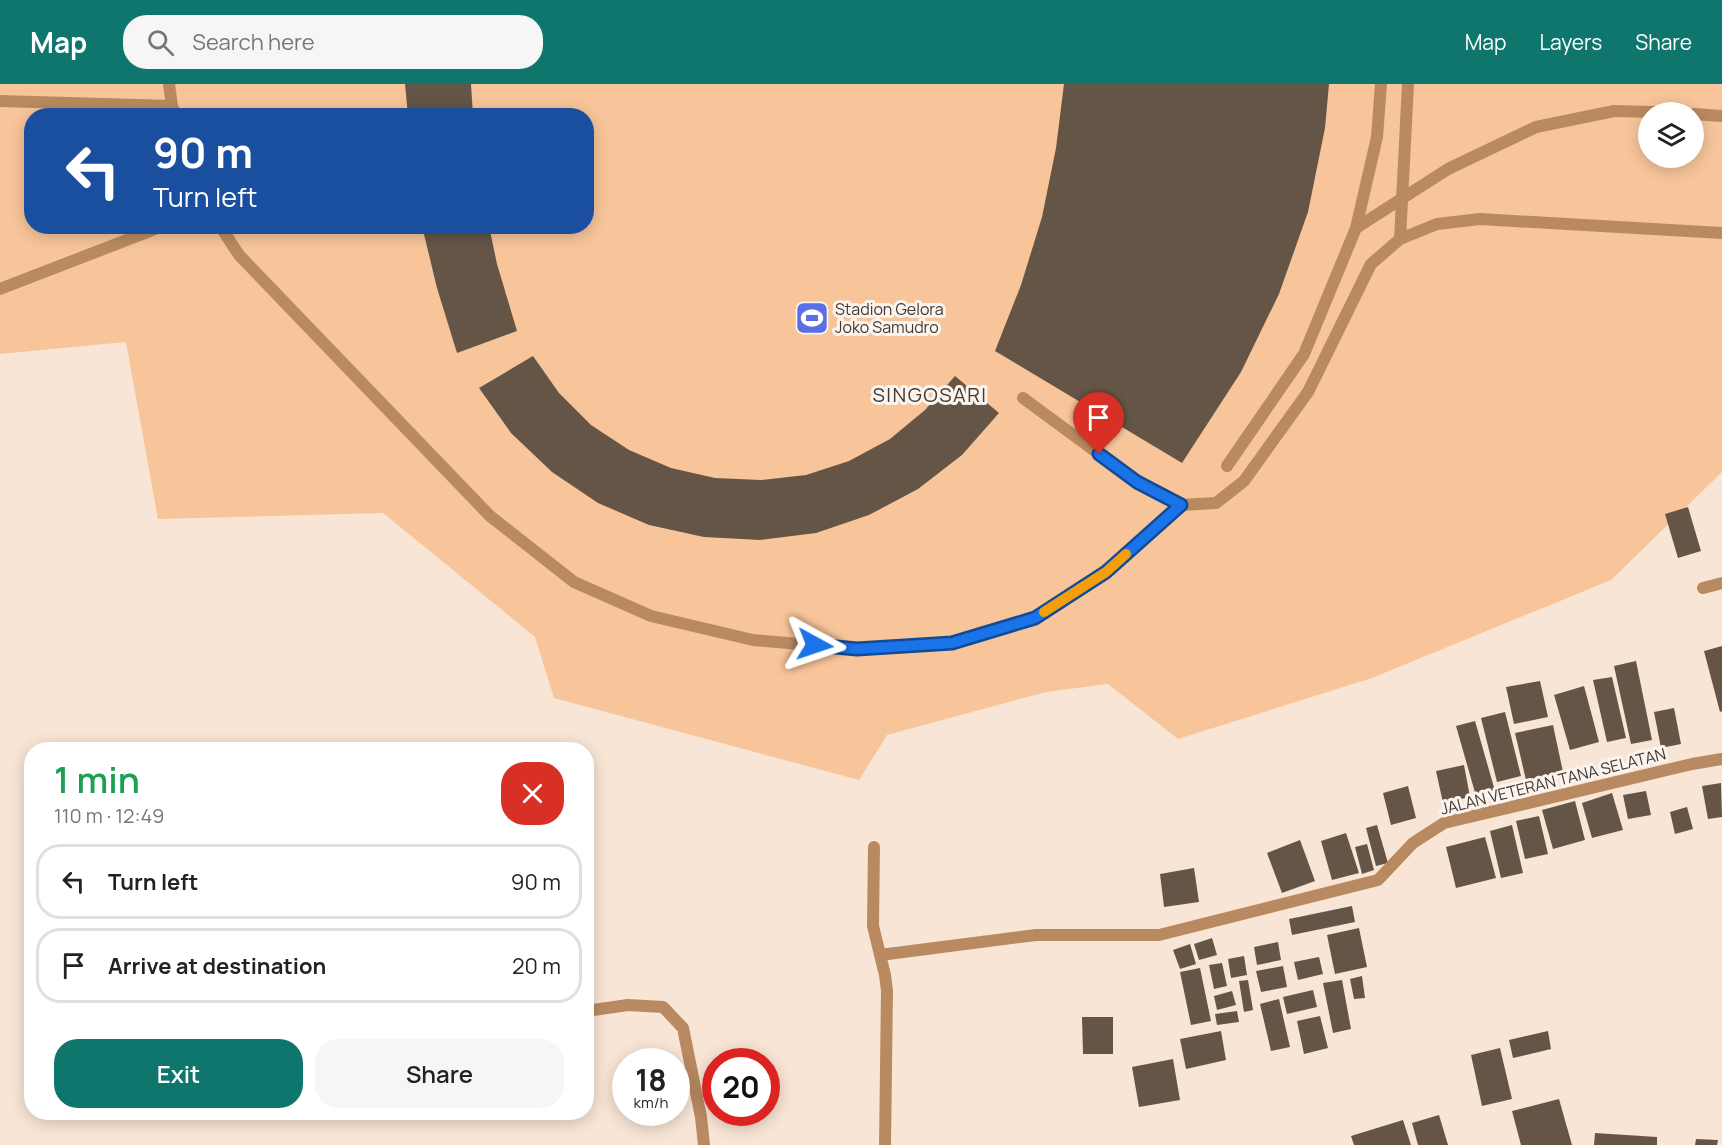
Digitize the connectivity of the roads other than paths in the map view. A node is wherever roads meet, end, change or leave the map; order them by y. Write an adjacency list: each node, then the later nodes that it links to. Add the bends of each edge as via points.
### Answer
1 (170, 84): 6 (street)
2 (1381, 84): 10 (street, via 1377,137)
3 (1408, 84): 14 (street)
4 (0, 101): 5 (street)
5 (122, 108)
6 (174, 108)
7 (1638, 112): 10 (street, via 1614,111 1536,127 1448,169)
8 (1704, 115): 9 (street)
9 (1722, 116)
10 (1356, 228): 17 (street, via 1304,354)
11 (1722, 233): 14 (street, via 1480,219 1437,224)
12 (143, 234): 15 (street)
13 (225, 234): 18 (street, via 239,255 490,516 574,582 651,616 753,640 857,649 952,643 1035,618 1106,572)
14 (1400, 239): 18 (street, via 1371,264 1308,392 1244,481 1216,503)
15 (0, 290)
16 (1023, 398): 18 (street, via 1137,482)
17 (1227, 466)
18 (1181, 505)
19 (1722, 583): 20 (street)
20 (1703, 588)
21 (1722, 759): 23 (street, JALAN VETERAN TANA SELATAN, via 1444,823 1413,843 1378,880 1159,935 1036,935)
22 (874, 847): 23 (street, via 873,926)
23 (880, 955): 26 (street, via 887,1002)
24 (594, 1010): 25 (street, via 628,1005 663,1007 682,1028)
25 (704, 1145)
26 (885, 1145)

